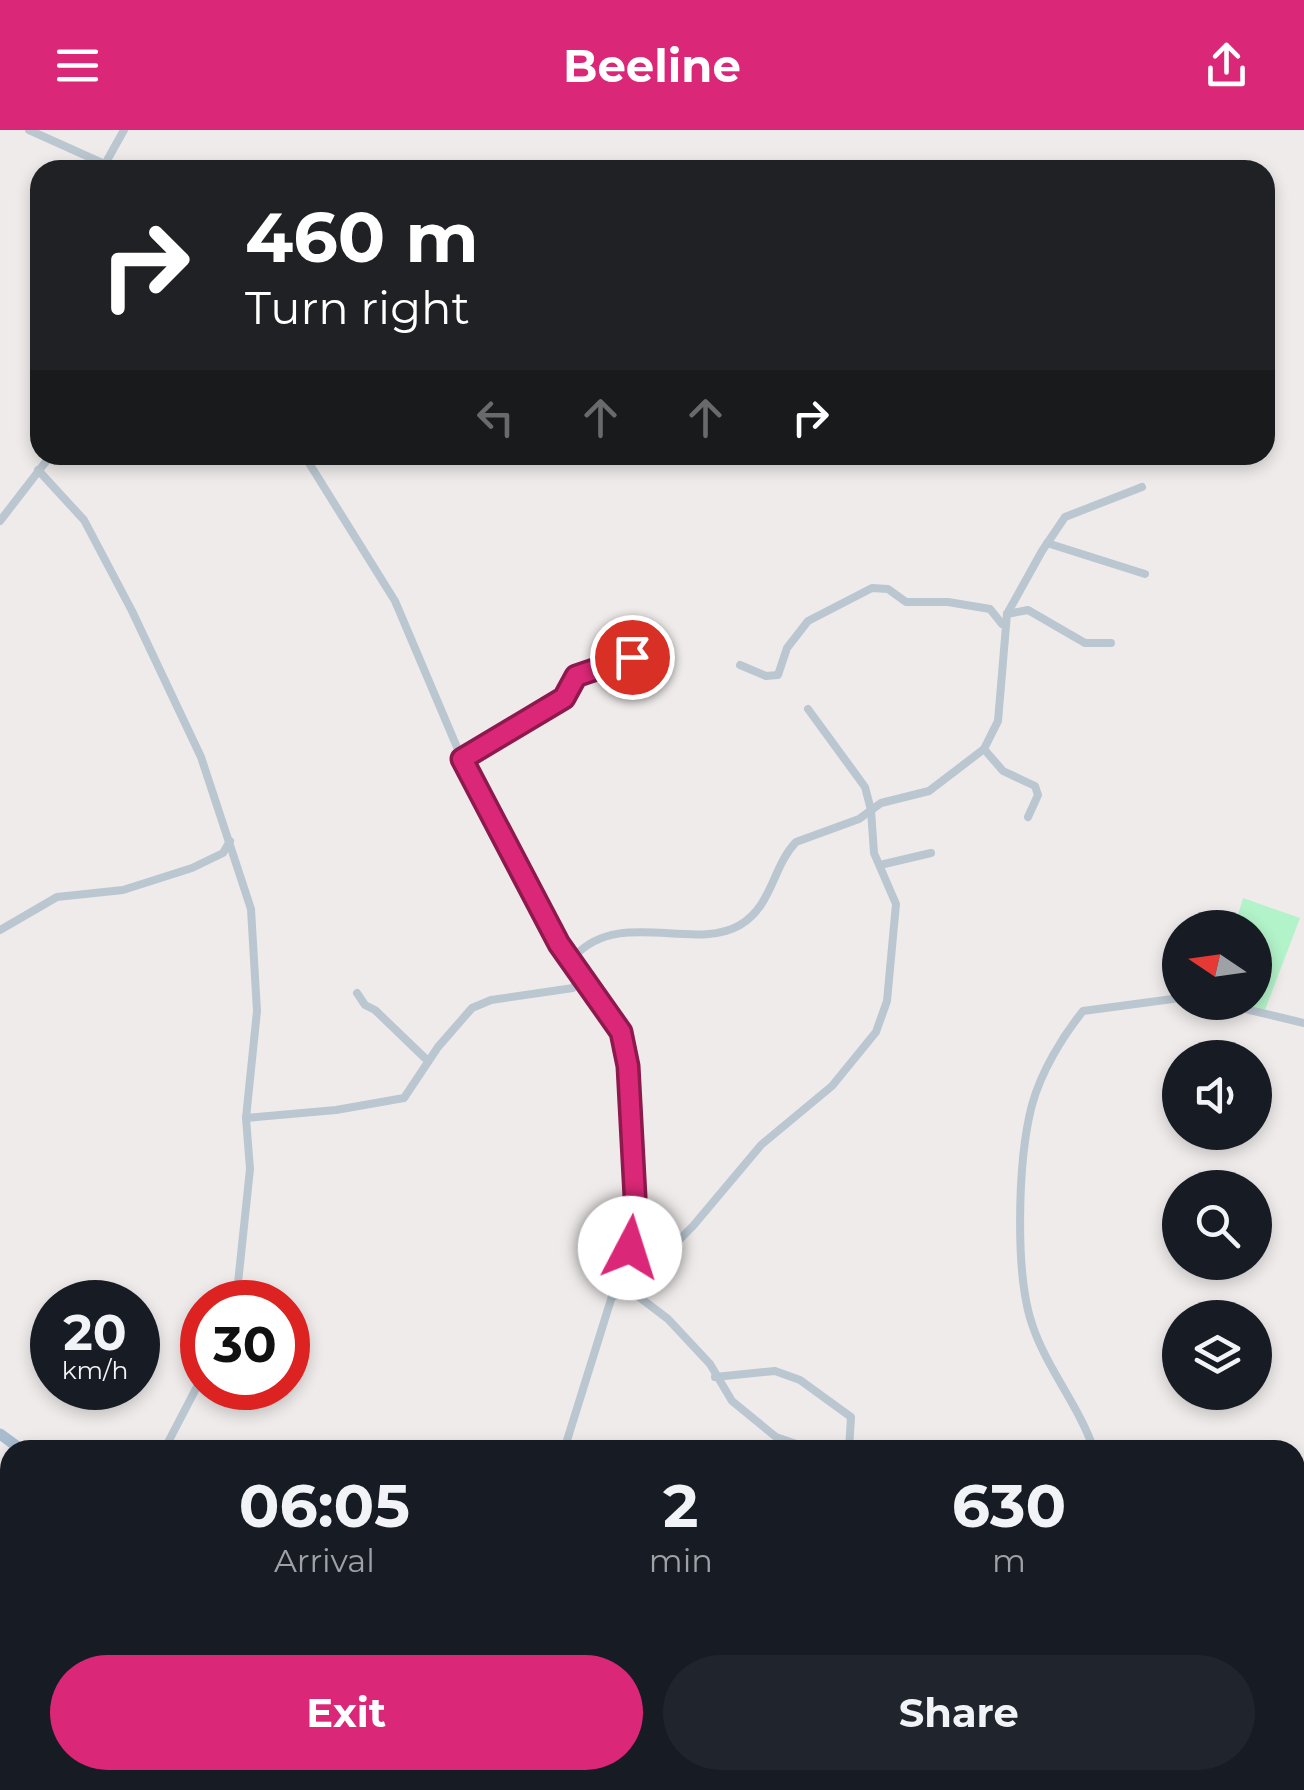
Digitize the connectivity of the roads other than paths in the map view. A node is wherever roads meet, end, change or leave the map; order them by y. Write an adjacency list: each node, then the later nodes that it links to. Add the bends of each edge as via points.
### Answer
1 (29, 130): 3 (street)
2 (124, 130): 4 (street)
3 (96, 160)
4 (107, 160)
5 (43, 465): 7 (street)
6 (310, 465): 19 (street, via 396,601)
7 (38, 470): 9 (street); 22 (street, via 84,520 132,611 202,757)
8 (1142, 487): 10 (street, via 1078,508)
9 (0, 520)
10 (1047, 543): 11 (street); 12 (street)
11 (1146, 574)
12 (1006, 614): 13 (street); 14 (street, via 1028,610 1085,643)
13 (1004, 628): 15 (street, via 990,609 906,602 888,589 872,588 840,600 799,630 778,676); 18 (street, via 998,721)
14 (1111, 643)
15 (740, 666)
16 (644, 670): 19 (street, via 632,657 576,676 564,698)
17 (808, 709): 20 (street, via 864,786)
18 (984, 749): 20 (street, via 929,792); 21 (street, via 1003,772 1035,786)
19 (462, 759): 26 (street)
20 (872, 810): 24 (street); 26 (street, via 796,842 746,922 723,933 637,930 579,951)
21 (1028, 817)
22 (230, 841): 25 (street, via 223,854 192,868 123,890 57,897); 32 (street, via 251,910 258,966)
23 (931, 853): 24 (street)
24 (880, 865): 34 (street, via 896,904 887,1000 876,1032 832,1086 760,1145 693,1226)
25 (0, 930)
26 (578, 973): 31 (street, via 572,988 479,1004); 35 (street, via 621,1032 628,1066 634,1229)
27 (357, 993): 31 (street)
28 (1162, 1000): 42 (street, via 1082,1010 1032,1104 1023,1210 1026,1298 1035,1334)
29 (1272, 1015): 30 (street)
30 (1304, 1023)
31 (428, 1061): 32 (street, via 397,1101)
32 (246, 1118): 33 (street, via 250,1169)
33 (238, 1280)
34 (626, 1287): 35 (street); 36 (street, via 668,1319)
35 (614, 1296): 39 (street)
36 (715, 1376): 40 (street, via 732,1401); 41 (street, via 774,1371 800,1380 851,1417)
37 (185, 1410): 38 (street)
38 (169, 1440)
39 (567, 1440)
40 (785, 1440)
41 (850, 1440)
42 (1091, 1440)

